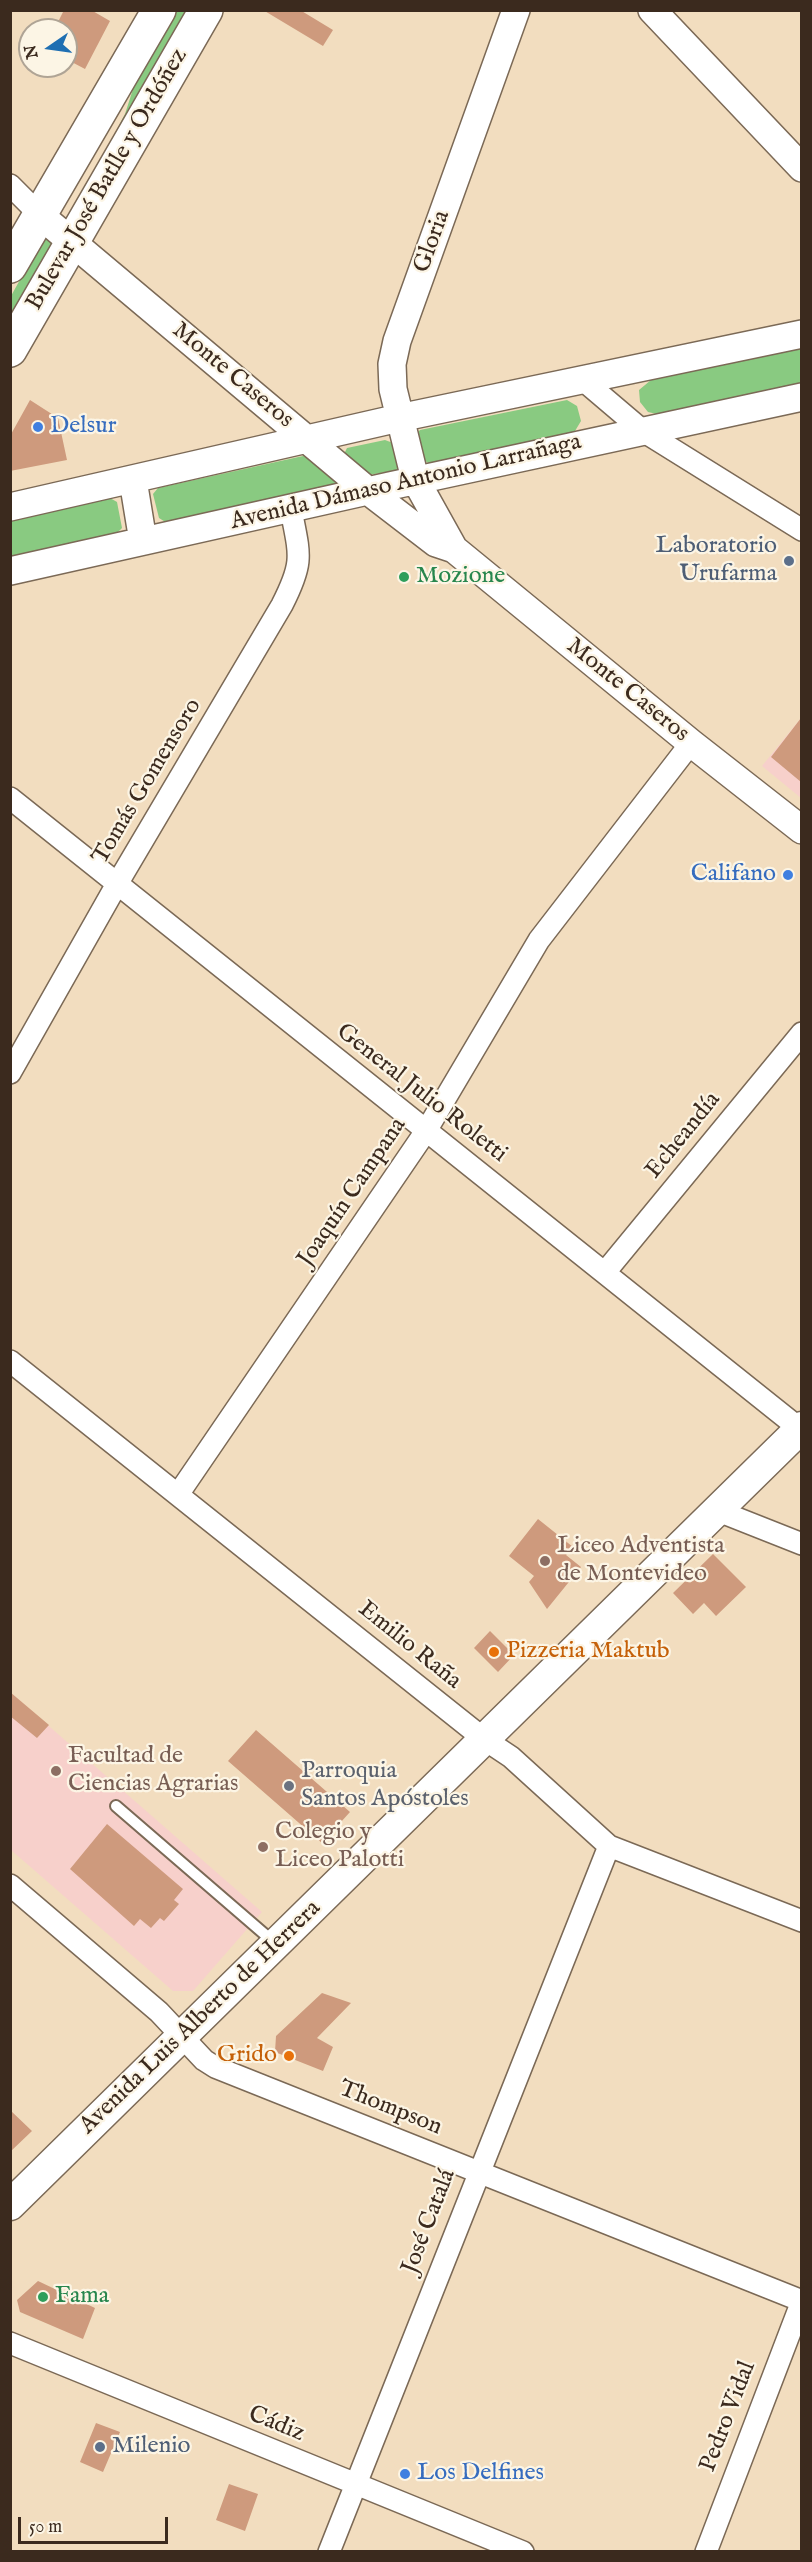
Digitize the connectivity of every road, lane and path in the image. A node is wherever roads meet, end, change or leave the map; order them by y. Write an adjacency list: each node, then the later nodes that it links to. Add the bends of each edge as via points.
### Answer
1 (159, 10): 5 (main road, Bulevar José Batlle y Ordóñez)
2 (206, 10): 10 (main road, Bulevar José Batlle y Ordóñez)
3 (516, 10): 16 (street, Gloria, via 397,341 392,364)
4 (652, 10): 6 (street)
5 (129, 61): 9 (main road, Bulevar José Batlle y Ordóñez); 10 (main road, via 125,95 115,128 68,208 64,223)
6 (801, 168)
7 (10, 185): 9 (street)
8 (10, 200): 9 (street, Monte Caseros)
9 (40, 216): 10 (street, Monte Caseros); 11 (main road, Bulevar José Batlle y Ordóñez)
10 (73, 242): 13 (main road, Bulevar José Batlle y Ordóñez); 18 (street, Monte Caseros)
11 (10, 266)
12 (801, 334): 14 (street)
13 (10, 350)
14 (583, 380): 16 (street); 17 (street)
15 (801, 397): 17 (street, Avenida Dámaso Antonio Larrañaga)
16 (399, 418): 18 (street); 19 (street, Gloria)
17 (643, 431): 19 (street, Avenida Dámaso Antonio Larrañaga); 24 (street)
18 (308, 440): 20 (street); 21 (street, Monte Caseros)
19 (415, 479): 21 (street, Avenida Dámaso Antonio Larrañaga); 26 (street, Monte Caseros)
20 (133, 480): 22 (street); 25 (street)
21 (367, 490): 23 (street, Avenida Dámaso Antonio Larrañaga); 26 (street, Monte Caseros, via 436,543)
22 (10, 507)
23 (291, 510): 25 (street, Avenida Dámaso Antonio Larrañaga); 31 (street, Tomás Gomensoro, via 300,556 292,586)
24 (801, 530)
25 (143, 541): 27 (street, Avenida Dámaso Antonio Larrañaga)
26 (454, 549): 28 (street, Monte Caseros)
27 (10, 571)
28 (691, 743): 30 (street, Monte Caseros); 34 (street, Joaquín Campana, via 539,940)
29 (10, 798): 31 (street, General Julio Roletti)
30 (801, 830)
31 (117, 884): 33 (street, Tomás Gomensoro); 34 (street, General Julio Roletti)
32 (801, 1033): 35 (street, Echeandía)
33 (10, 1073)
34 (426, 1131): 35 (street, General Julio Roletti); 38 (street, Joaquín Campana)
35 (606, 1272): 37 (street, General Julio Roletti)
36 (10, 1361): 38 (street, Emilio Raña)
37 (801, 1428): 39 (main road, Avenida Luis Alberto de Herrera)
38 (179, 1493): 41 (street, Emilio Raña)
39 (716, 1510): 40 (street); 41 (main road, Avenida Luis Alberto de Herrera)
40 (801, 1544)
41 (484, 1739): 43 (street, Emilio Raña, via 510,1757); 46 (main road, Avenida Luis Alberto de Herrera)
42 (116, 1806): 46 (lane)
43 (609, 1846): 45 (street, Emilio Raña); 48 (street, José Catalá)
44 (10, 1885): 47 (street, Thompson)
45 (801, 1921)
46 (276, 1944): 47 (main road, Avenida Luis Alberto de Herrera)
47 (182, 2036): 48 (street, Thompson, via 214,2067); 49 (main road, Avenida Luis Alberto de Herrera)
48 (478, 2171): 50 (street, Thompson); 52 (street, José Catalá)
49 (10, 2205)
50 (801, 2301): 55 (street, Pedro Vidal)
51 (10, 2343): 52 (street, Cádiz)
52 (355, 2485): 53 (street, José Catalá); 54 (street, Cádiz)
53 (329, 2552)
54 (523, 2552)
55 (706, 2552)

